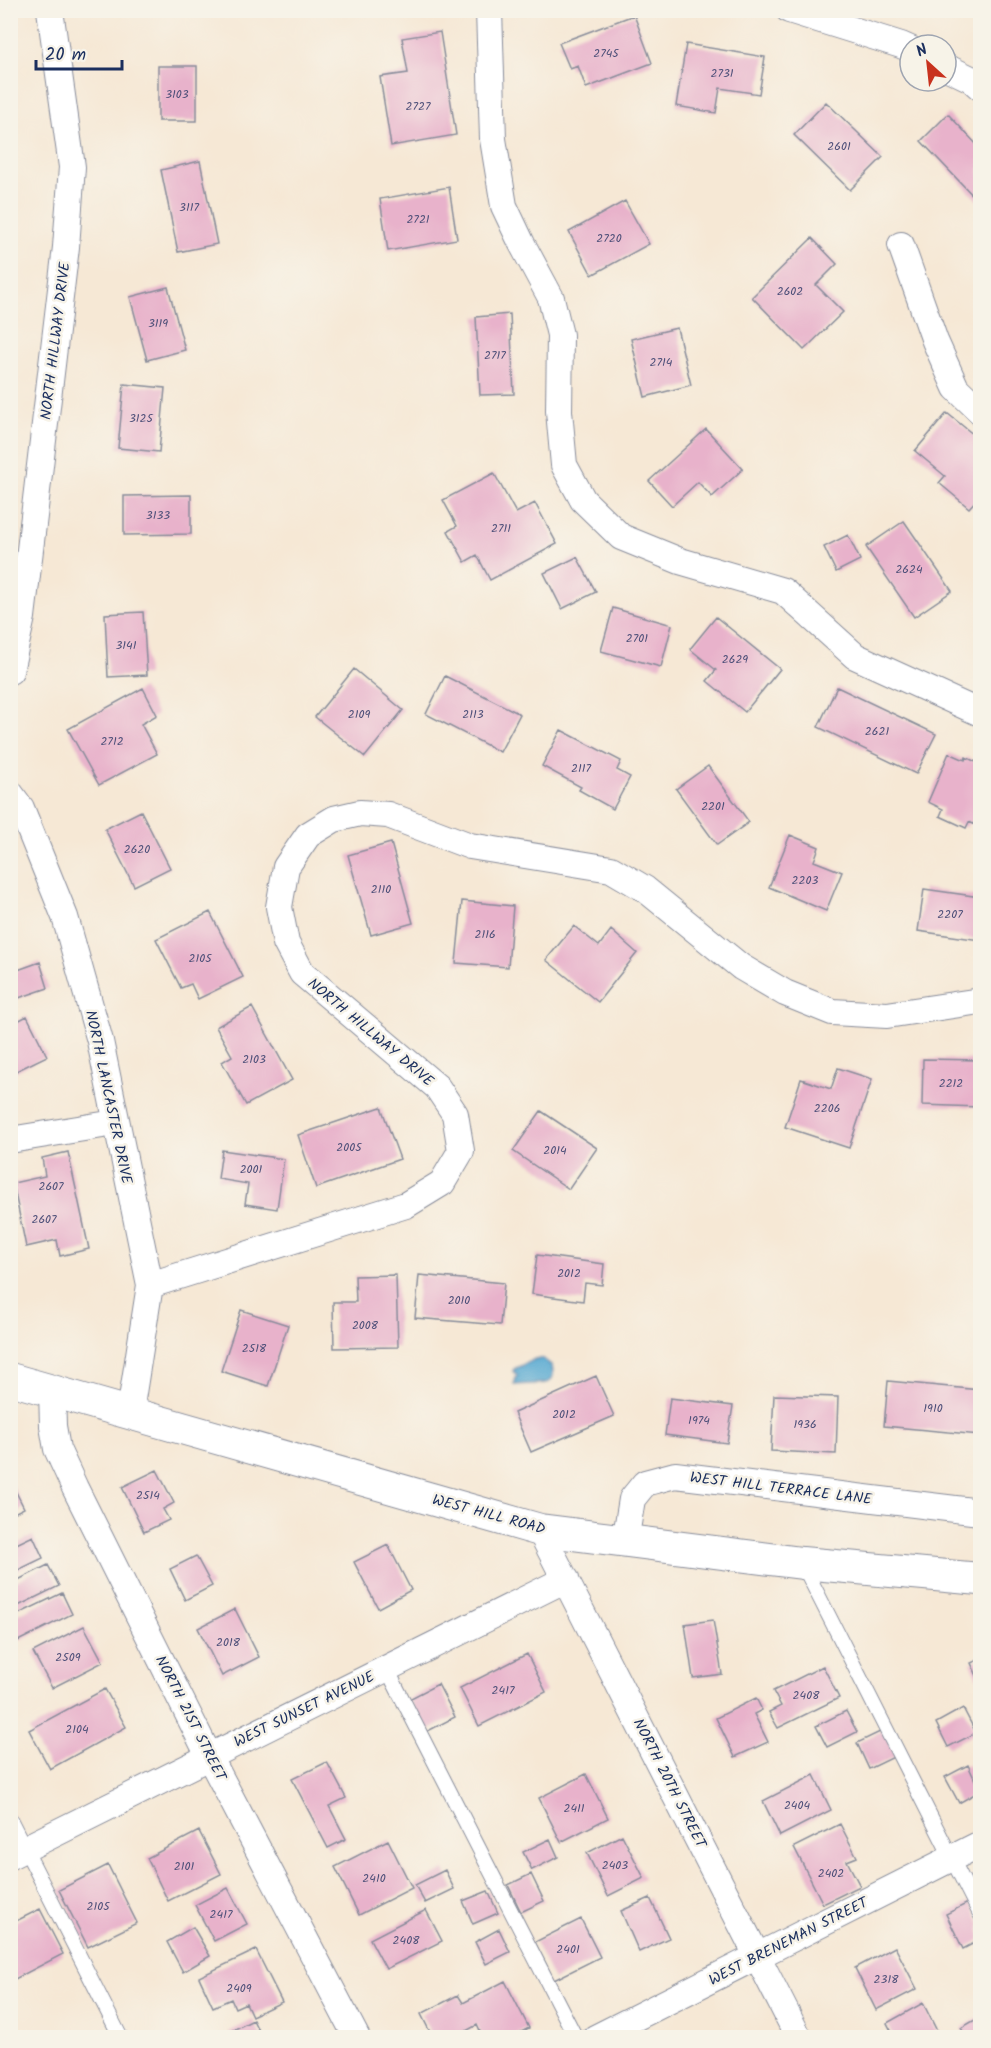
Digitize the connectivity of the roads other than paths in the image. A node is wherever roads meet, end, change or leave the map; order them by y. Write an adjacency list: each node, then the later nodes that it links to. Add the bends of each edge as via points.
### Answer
1 (50, 10): 9 (street, NORTH HILLWAY DRIVE, via 72,167 22,617)
2 (489, 10): 10 (street, via 493,139 504,206 551,298 560,335 559,411 564,465 583,500 621,537 680,561 783,591 855,656)
3 (789, 10): 4 (street)
4 (898, 45)
5 (958, 73): 6 (street)
6 (981, 87)
7 (901, 245): 8 (street, via 956,388)
8 (981, 411)
9 (10, 670)
10 (981, 713)
11 (10, 793): 13 (street, NORTH LANCASTER DRIVE, via 21,808 65,917 99,1041)
12 (981, 1001): 15 (street, NORTH HILLWAY DRIVE, via 887,1015 832,1012 785,993 741,967 645,889 611,869 470,846 387,815 360,813 334,819 308,835 286,867 279,907 286,944 302,974 437,1087 455,1114 461,1151 442,1183 406,1205)
13 (115, 1123): 14 (street); 15 (street, NORTH LANCASTER DRIVE)
14 (10, 1140)
15 (150, 1284): 18 (street, NORTH LANCASTER DRIVE)
16 (10, 1379): 17 (street, WEST HILL ROAD)
17 (52, 1390): 18 (street, WEST HILL ROAD); 26 (street, NORTH 21ST STREET, via 57,1449)
18 (130, 1412): 20 (street, WEST HILL ROAD)
19 (981, 1512): 21 (street, WEST HILL TERRACE LANE, via 675,1475 645,1483 632,1499)
20 (540, 1530): 21 (street, WEST HILL ROAD); 23 (street, NORTH 20TH STREET)
21 (625, 1542): 22 (street, WEST HILL ROAD)
22 (802, 1563): 24 (street, WEST HILL ROAD); 30 (lane)
23 (566, 1579): 25 (street, WEST SUNSET AVENUE); 32 (street, NORTH 20TH STREET)
24 (981, 1579)
25 (387, 1669): 26 (street, WEST SUNSET AVENUE); 35 (lane)
26 (209, 1756): 29 (street, WEST SUNSET AVENUE); 34 (street, NORTH 21ST STREET)
27 (10, 1819): 29 (lane)
28 (981, 1844): 30 (street, WEST BRENEMAN STREET)
29 (18, 1852): 33 (lane)
30 (952, 1858): 31 (lane); 32 (street, WEST BRENEMAN STREET)
31 (981, 1914)
32 (758, 1956): 36 (street, WEST BRENEMAN STREET); 37 (street, NORTH 20TH STREET)
33 (121, 2037)
34 (357, 2037)
35 (576, 2037)
36 (595, 2037)
37 (799, 2037)

